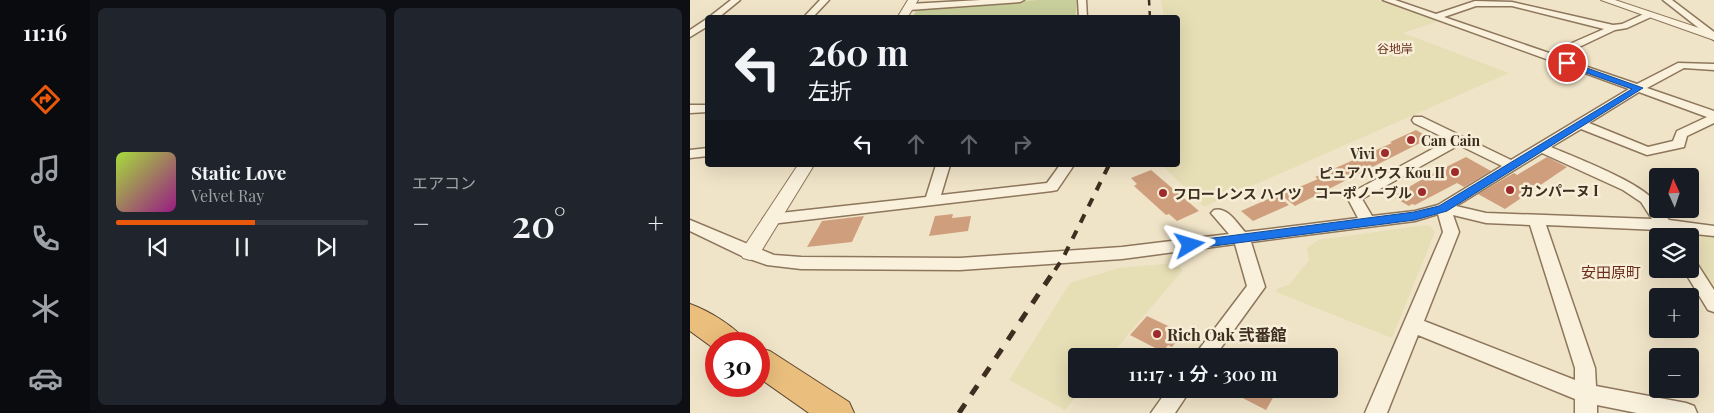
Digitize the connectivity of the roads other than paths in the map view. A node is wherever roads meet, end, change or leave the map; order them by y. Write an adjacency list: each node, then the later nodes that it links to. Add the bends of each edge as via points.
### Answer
1 (736, 0): 12 (street)
2 (825, 0): 13 (street)
3 (1020, 0): 8 (street)
4 (1082, 0): 15 (street)
5 (1387, 0): 17 (street)
6 (1606, 0): 10 (street)
7 (1667, 0): 11 (street)
8 (999, 1): 9 (street)
9 (911, 3): 14 (street)
10 (1637, 11): 11 (street, via 1664,15); 16 (street)
11 (1681, 11): 20 (street)
12 (716, 15)
13 (810, 15)
14 (904, 15)
15 (1083, 15)
16 (1648, 15): 19 (street); 23 (street)
17 (1437, 17): 19 (street, via 1475,3 1512,4); 24 (street)
18 (705, 23): 22 (street)
19 (1613, 28): 24 (street)
20 (1703, 28): 21 (street); 23 (street)
21 (1714, 29)
22 (690, 34)
23 (1714, 37)
24 (1549, 57): 26 (street)
25 (1714, 67): 26 (street, via 1682,65)
26 (1638, 88): 29 (street); 31 (street)
27 (705, 108): 28 (street)
28 (690, 110)
29 (1714, 116): 31 (street, via 1706,124 1692,126 1681,134 1679,144 1647,151)
30 (1418, 120): 32 (street)
31 (1580, 124): 33 (street)
32 (1458, 140): 36 (street); 45 (street, via 1354,197)
33 (1540, 147): 36 (street); 47 (street, via 1628,187 1646,199)
34 (705, 152): 35 (street)
35 (690, 154)
36 (1511, 165): 41 (street)
37 (805, 167): 43 (street)
38 (942, 167): 40 (street)
39 (1066, 167): 40 (street, via 1052,186)
40 (932, 200): 43 (street)
41 (1443, 208): 44 (street, via 1486,218); 45 (street, via 1415,216); 56 (street, via 1451,232)
42 (1219, 213): 51 (street)
43 (771, 219): 52 (street)
44 (1536, 220): 48 (street); 61 (street, via 1585,368)
45 (1368, 222): 51 (street)
46 (690, 225): 52 (street)
47 (1666, 228)
48 (1649, 229)
49 (1699, 232): 50 (street)
50 (1714, 232)
51 (1242, 239): 52 (street, via 1096,256 960,264 801,264 773,261); 58 (street, via 1256,287)
52 (750, 253)
53 (1697, 278): 54 (street)
54 (1714, 305)
55 (690, 316): 57 (highway)
56 (1414, 325): 61 (street); 64 (street)
57 (714, 332)
58 (1210, 348)
59 (770, 368): 62 (highway)
60 (1173, 398): 63 (street)
61 (1586, 403): 65 (street)
62 (837, 413)
63 (1162, 413)
64 (1376, 413)
65 (1686, 413)

